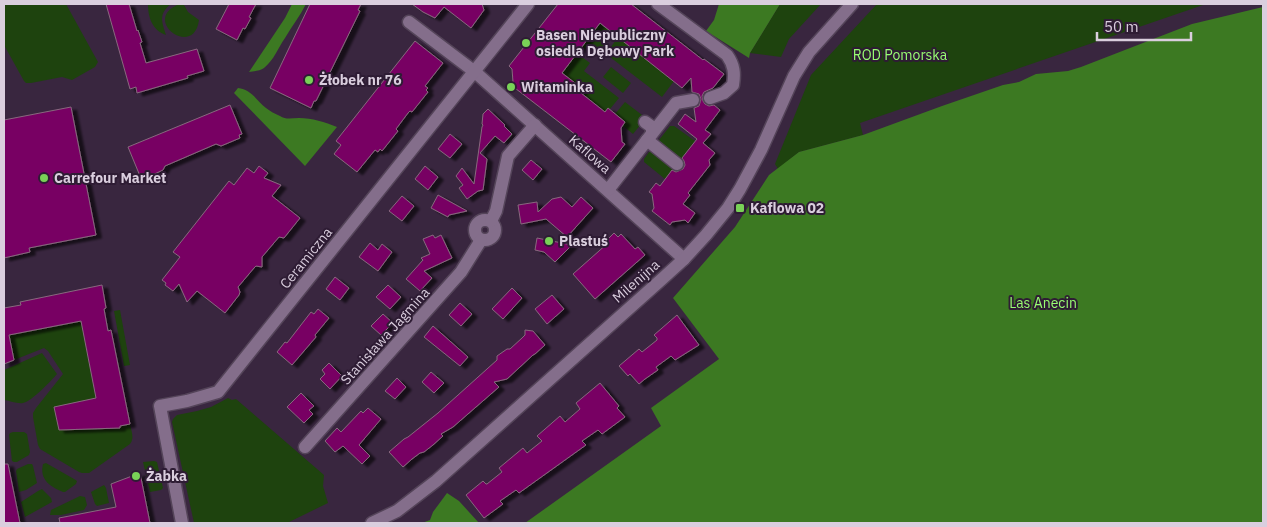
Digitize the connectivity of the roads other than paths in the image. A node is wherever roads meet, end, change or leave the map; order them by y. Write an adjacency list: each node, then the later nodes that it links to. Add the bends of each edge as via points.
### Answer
1 (528, 4): 5 (street, Ceramiczna)
2 (658, 4): 6 (street, via 732,62 733,85 724,93)
3 (852, 4): 13 (street, Milenijna, via 809,52 794,76 740,189 728,208)
4 (409, 22): 5 (street, Kaflowa)
5 (475, 72): 9 (street, Kaflowa); 15 (street, Ceramiczna, via 218,392 160,406)
6 (710, 98)
7 (693, 100): 10 (street, via 676,103)
8 (645, 122): 10 (street, via 652,127)
9 (535, 125): 12 (street, Kaflowa); 14 (street, Stanisława Jagmina, via 508,156 496,211 491,221 483,220 475,227 481,240 461,272)
10 (650, 137): 11 (street); 12 (street)
11 (678, 164)
12 (608, 190): 13 (street, Kaflowa)
13 (684, 258): 16 (street, Milenijna, via 436,481)
14 (304, 447)
15 (182, 523)
16 (376, 523)

